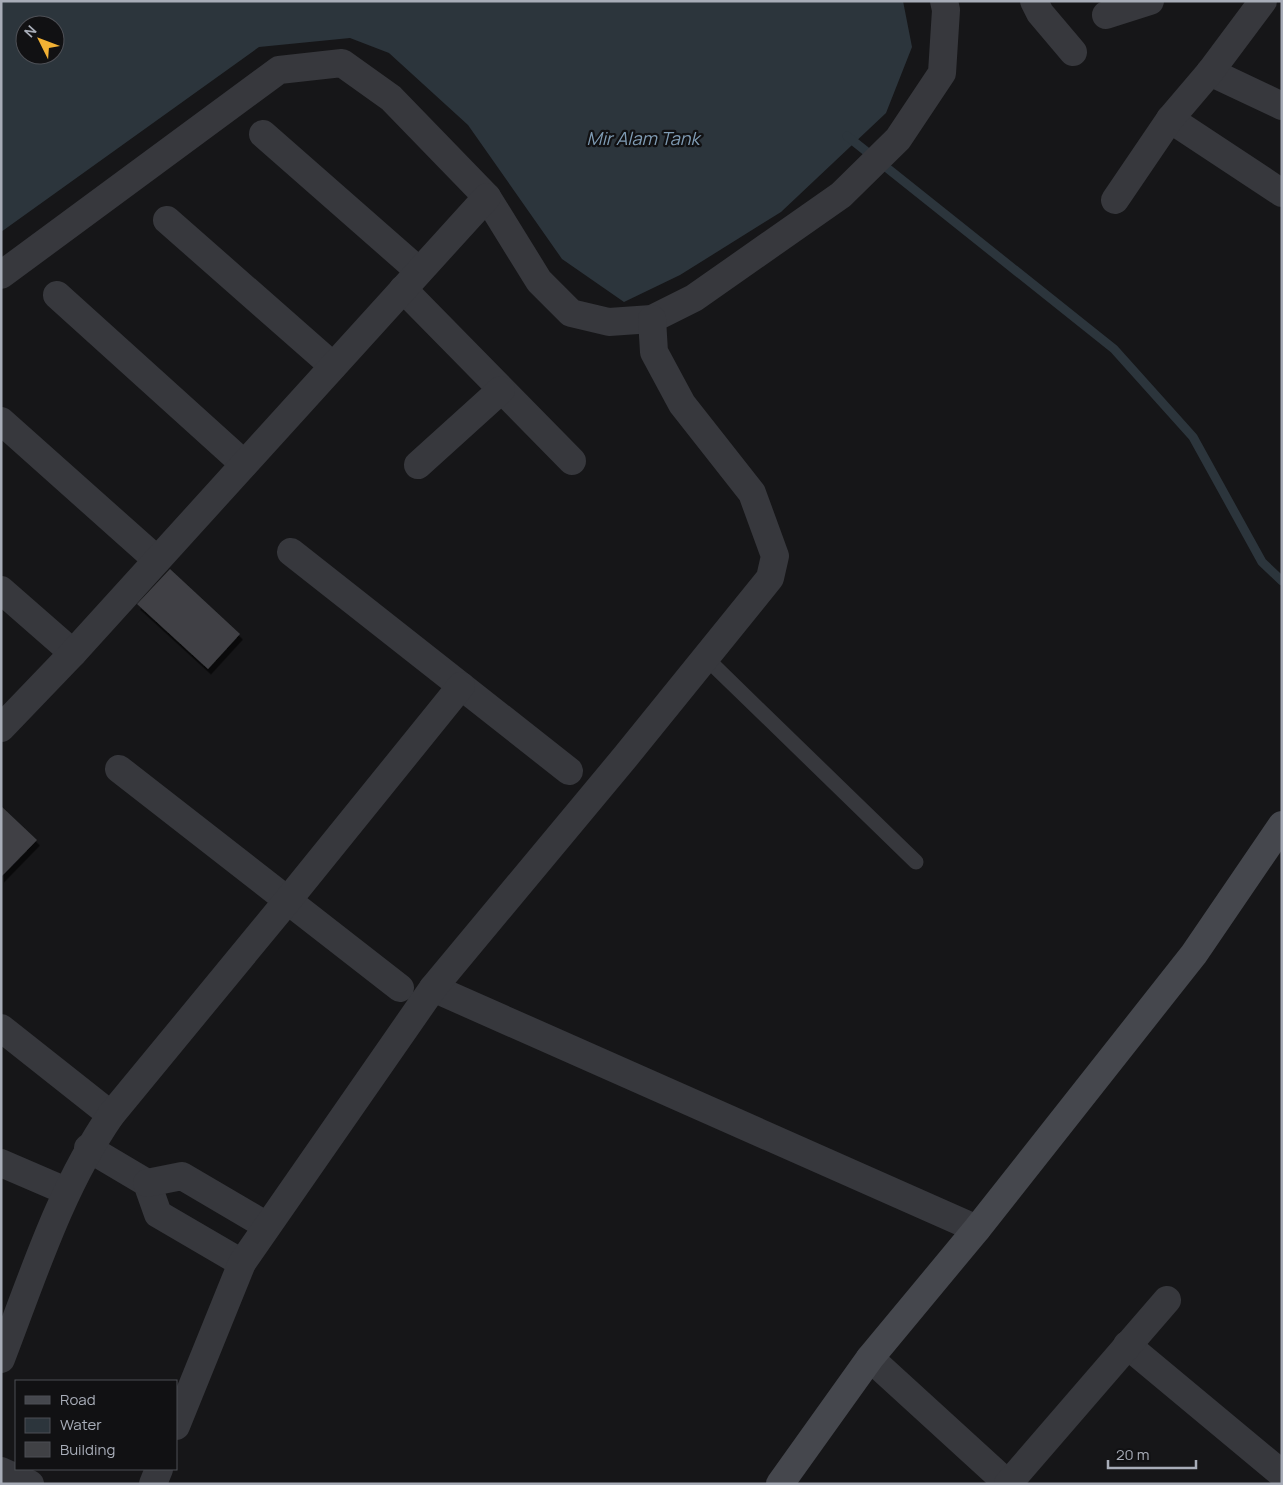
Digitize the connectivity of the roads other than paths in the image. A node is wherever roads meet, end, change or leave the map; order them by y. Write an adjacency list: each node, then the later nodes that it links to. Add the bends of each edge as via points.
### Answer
1 (944, 1): 18 (street, via 942,73 891,146 840,195 694,298)
2 (1034, 1): 6 (street, via 1040,13)
3 (1150, 1): 5 (street)
4 (1263, 1): 7 (street)
5 (1106, 14)
6 (1074, 52)
7 (1210, 72): 8 (street); 9 (street)
8 (1282, 106)
9 (1170, 119): 11 (street); 13 (street)
10 (263, 134): 16 (street)
11 (1282, 193)
12 (487, 197): 15 (street, via 391,98 342,63 278,70); 16 (street); 18 (street, via 538,281 571,313 610,322)
13 (1115, 200)
14 (167, 220): 19 (street)
15 (1, 275)
16 (411, 280): 19 (street); 20 (street)
17 (57, 295): 23 (street)
18 (652, 319): 29 (street, via 654,352 682,404 752,493 775,556 770,578)
19 (333, 366): 23 (street)
20 (501, 390): 22 (street); 24 (street)
21 (1, 421): 26 (street)
22 (572, 461)
23 (244, 464): 26 (street)
24 (418, 466)
25 (292, 552): 30 (street)
26 (157, 560): 28 (street)
27 (1, 590): 28 (street)
28 (73, 653): 31 (street)
29 (706, 658): 35 (lane); 38 (street)
30 (461, 686): 33 (street); 36 (street)
31 (1, 728)
32 (118, 769): 36 (street)
33 (569, 771)
34 (1282, 825): 46 (main road, via 1194,954)
35 (916, 862)
36 (288, 900): 37 (street); 40 (street)
37 (400, 988)
38 (433, 988): 45 (street); 46 (street)
39 (1, 1028): 40 (street)
40 (111, 1115): 41 (street)
41 (88, 1148): 43 (street); 44 (street)
42 (1, 1163): 44 (street)
43 (147, 1183): 45 (street, via 182,1176); 47 (street, via 158,1214)
44 (66, 1190): 51 (street)
45 (267, 1226): 47 (street)
46 (977, 1229): 50 (main road)
47 (242, 1263): 52 (street)
48 (1167, 1300): 49 (street)
49 (1127, 1346): 55 (street); 59 (street)
50 (870, 1358): 58 (main road); 59 (street)
51 (1, 1359)
52 (178, 1421)
53 (159, 1470): 57 (street)
54 (1, 1471): 56 (street)
55 (1282, 1474)
56 (30, 1484)
57 (153, 1484)
58 (780, 1484)
59 (1008, 1484)

